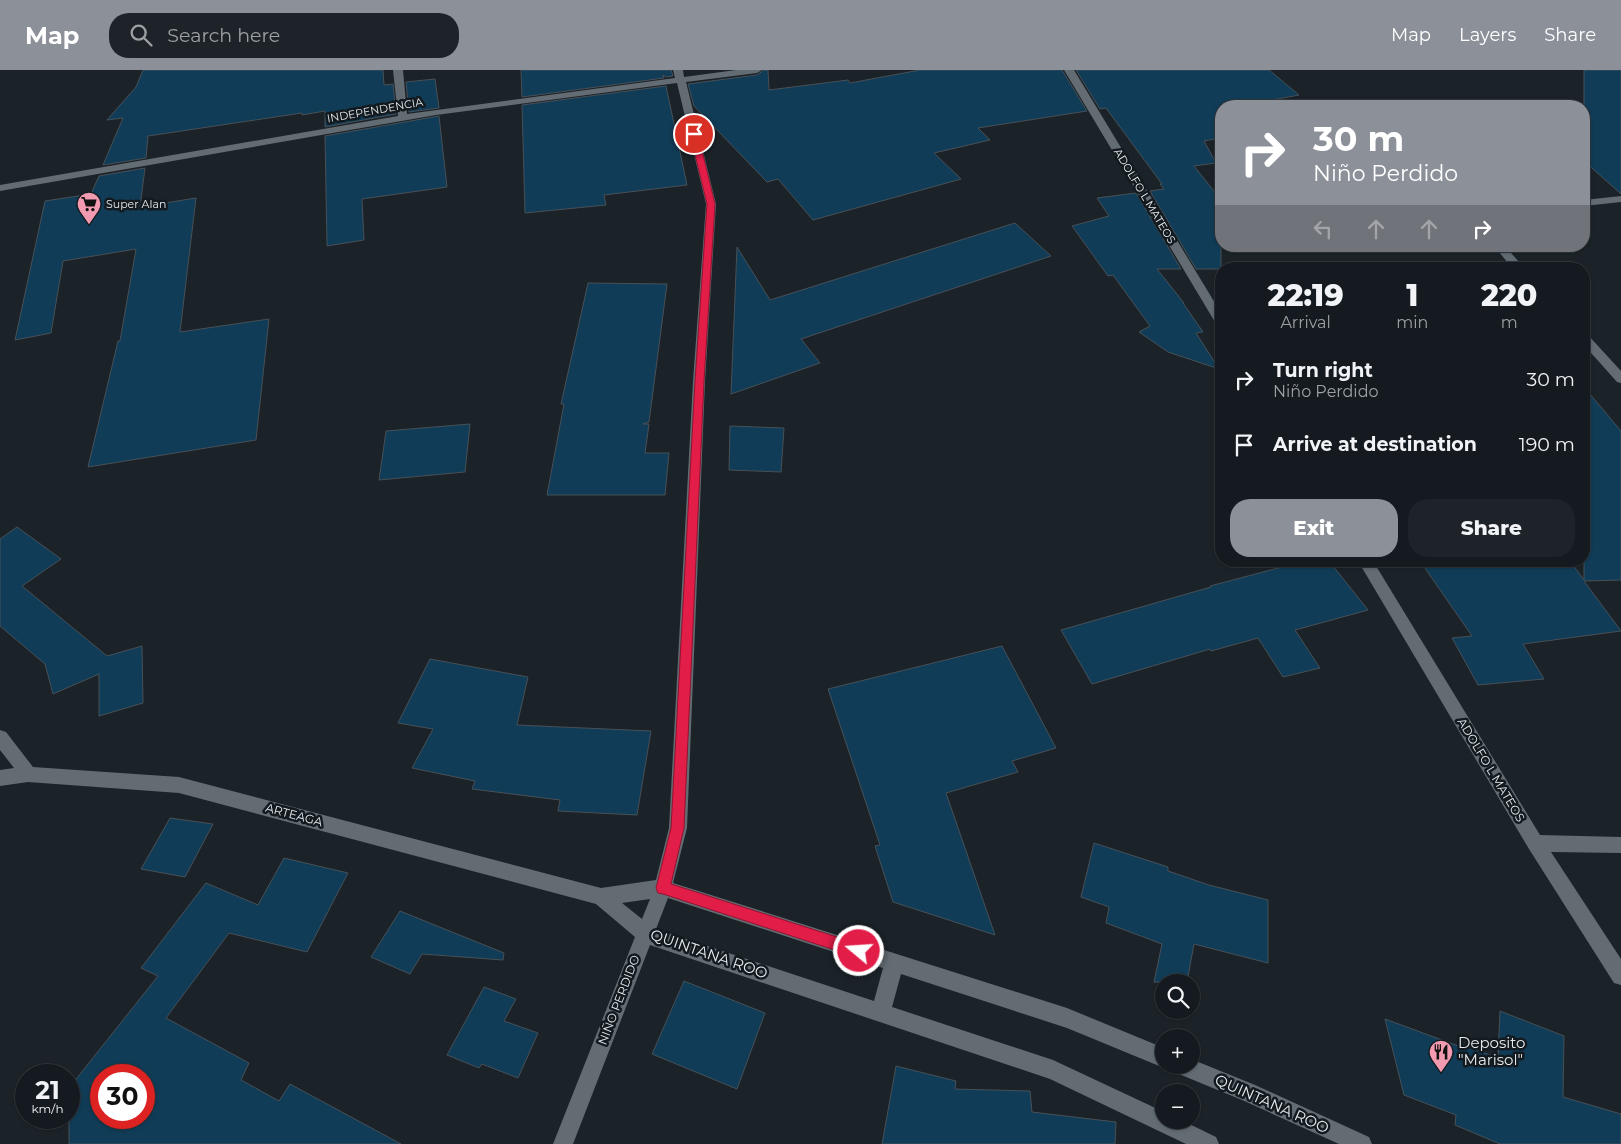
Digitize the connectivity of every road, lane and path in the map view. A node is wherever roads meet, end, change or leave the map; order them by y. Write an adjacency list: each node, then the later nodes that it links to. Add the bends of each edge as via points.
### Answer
1 (398, 70): 5 (street)
2 (757, 70): 4 (street, INDEPENDENCIA)
3 (1069, 70): 11 (street, ADOLFO L MATEOS)
4 (680, 75): 5 (street, INDEPENDENCIA); 20 (street, NIÑO PERDIDO, via 711,204 699,381 678,828)
5 (402, 118): 6 (street, INDEPENDENCIA)
6 (0, 188)
7 (1621, 199): 8 (street)
8 (1590, 202)
9 (1504, 252): 10 (street)
10 (1514, 262)
11 (1215, 312)
12 (1590, 345): 13 (street)
13 (1621, 379)
14 (1369, 567): 18 (street, ADOLFO L MATEOS)
15 (0, 737): 16 (street)
16 (28, 774): 17 (street, ARTEAGA); 21 (street, ARTEAGA, via 178,784)
17 (0, 778)
18 (1535, 843): 19 (street); 24 (street, ADOLFO L MATEOS)
19 (1621, 845)
20 (663, 888): 21 (street); 22 (street, NIÑO PERDIDO); 23 (street)
21 (601, 897): 22 (street, QUINTANA ROO)
22 (645, 934): 25 (street, QUINTANA ROO); 28 (street, NIÑO PERDIDO)
23 (894, 963): 25 (street); 26 (street, via 1067,1018)
24 (1621, 976)
25 (882, 1012): 29 (street, QUINTANA ROO, via 1053,1070)
26 (1155, 1054)
27 (1200, 1073): 30 (street, QUINTANA ROO)
28 (563, 1144)
29 (1209, 1144)
30 (1362, 1144)

